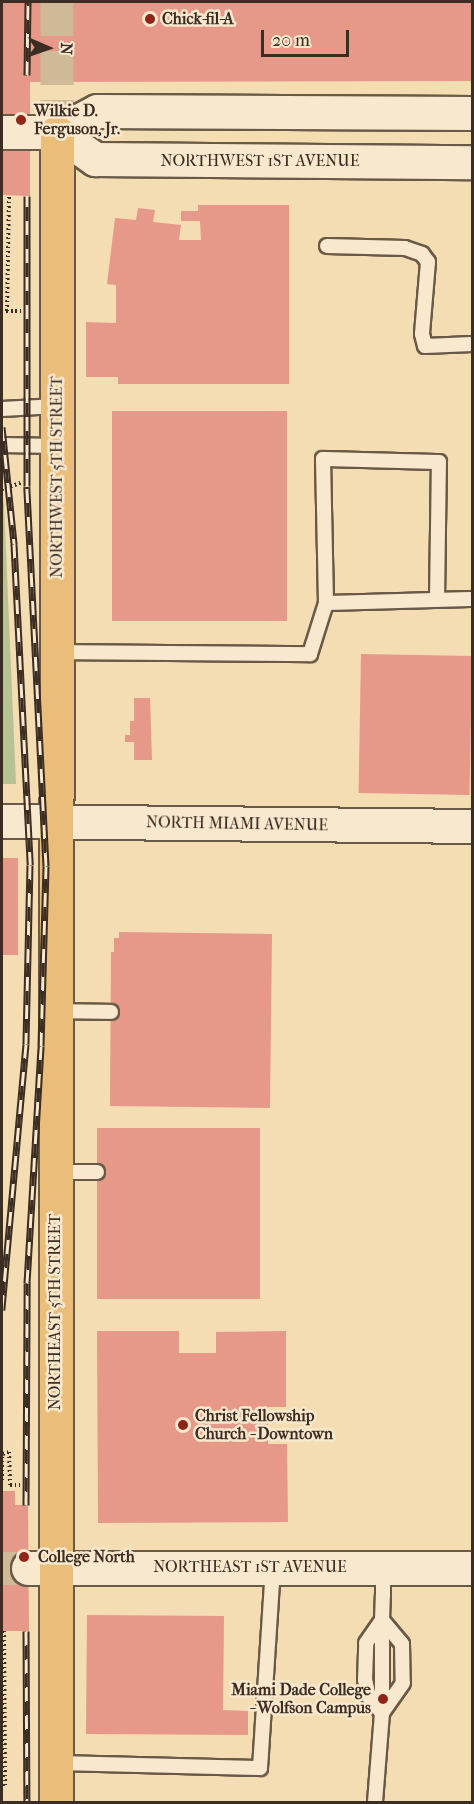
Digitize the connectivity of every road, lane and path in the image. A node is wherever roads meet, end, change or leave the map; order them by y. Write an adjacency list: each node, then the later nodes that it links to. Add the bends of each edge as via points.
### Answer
1 (472, 112): 3 (street, via 97,111)
2 (2, 132): 3 (street)
3 (57, 132): 4 (street, NORTHWEST 1ST AVENUE, via 95,159); 10 (main road, NORTHWEST 5TH STREET)
4 (472, 162)
5 (9, 195): 7 (path)
6 (327, 246): 9 (lane, via 405,248 422,254 428,262 422,334 425,346)
7 (4, 311): 8 (path)
8 (22, 311)
9 (472, 344)
10 (57, 406): 11 (lane); 13 (main road, NORTHWEST 5TH STREET)
11 (2, 409)
12 (2, 445): 13 (lane)
13 (57, 447): 19 (main road, NORTHWEST 5TH STREET)
14 (21, 483): 15 (path)
15 (2, 489)
16 (472, 599): 17 (lane)
17 (437, 600): 18 (lane); 18 (lane, via 439,462 323,459)
18 (326, 603): 19 (lane, via 310,654)
19 (57, 652): 21 (main road, NORTHWEST 5TH STREET)
20 (2, 821): 21 (street, NORTH MIAMI AVENUE)
21 (56, 822): 22 (street, NORTH MIAMI AVENUE); 23 (main road, NORTHEAST 5TH STREET)
22 (472, 826)
23 (56, 1011): 24 (lane); 25 (main road, NORTHEAST 5TH STREET)
24 (111, 1012)
25 (56, 1172): 26 (lane); 31 (main road, NORTHEAST 5TH STREET)
26 (97, 1172)
27 (2, 1480): 28 (path, via 2,1458 9,1452 10,1485)
28 (20, 1485)
29 (273, 1567): 30 (street, NORTHEAST 1ST AVENUE); 31 (street, NORTHEAST 1ST AVENUE); 36 (lane, via 260,1768)
30 (383, 1567): 32 (street, NORTHEAST 1ST AVENUE); 33 (lane)
31 (41, 1568): 36 (main road, NORTHEAST 5TH STREET)
32 (472, 1568)
33 (382, 1620): 35 (lane); 35 (lane, via 402,1644 403,1683)
34 (4, 1631): 37 (path)
35 (382, 1713): 39 (lane)
36 (56, 1763): 38 (main road, NORTHEAST 5TH STREET)
37 (5, 1786)
38 (56, 1803)
39 (375, 1803)

